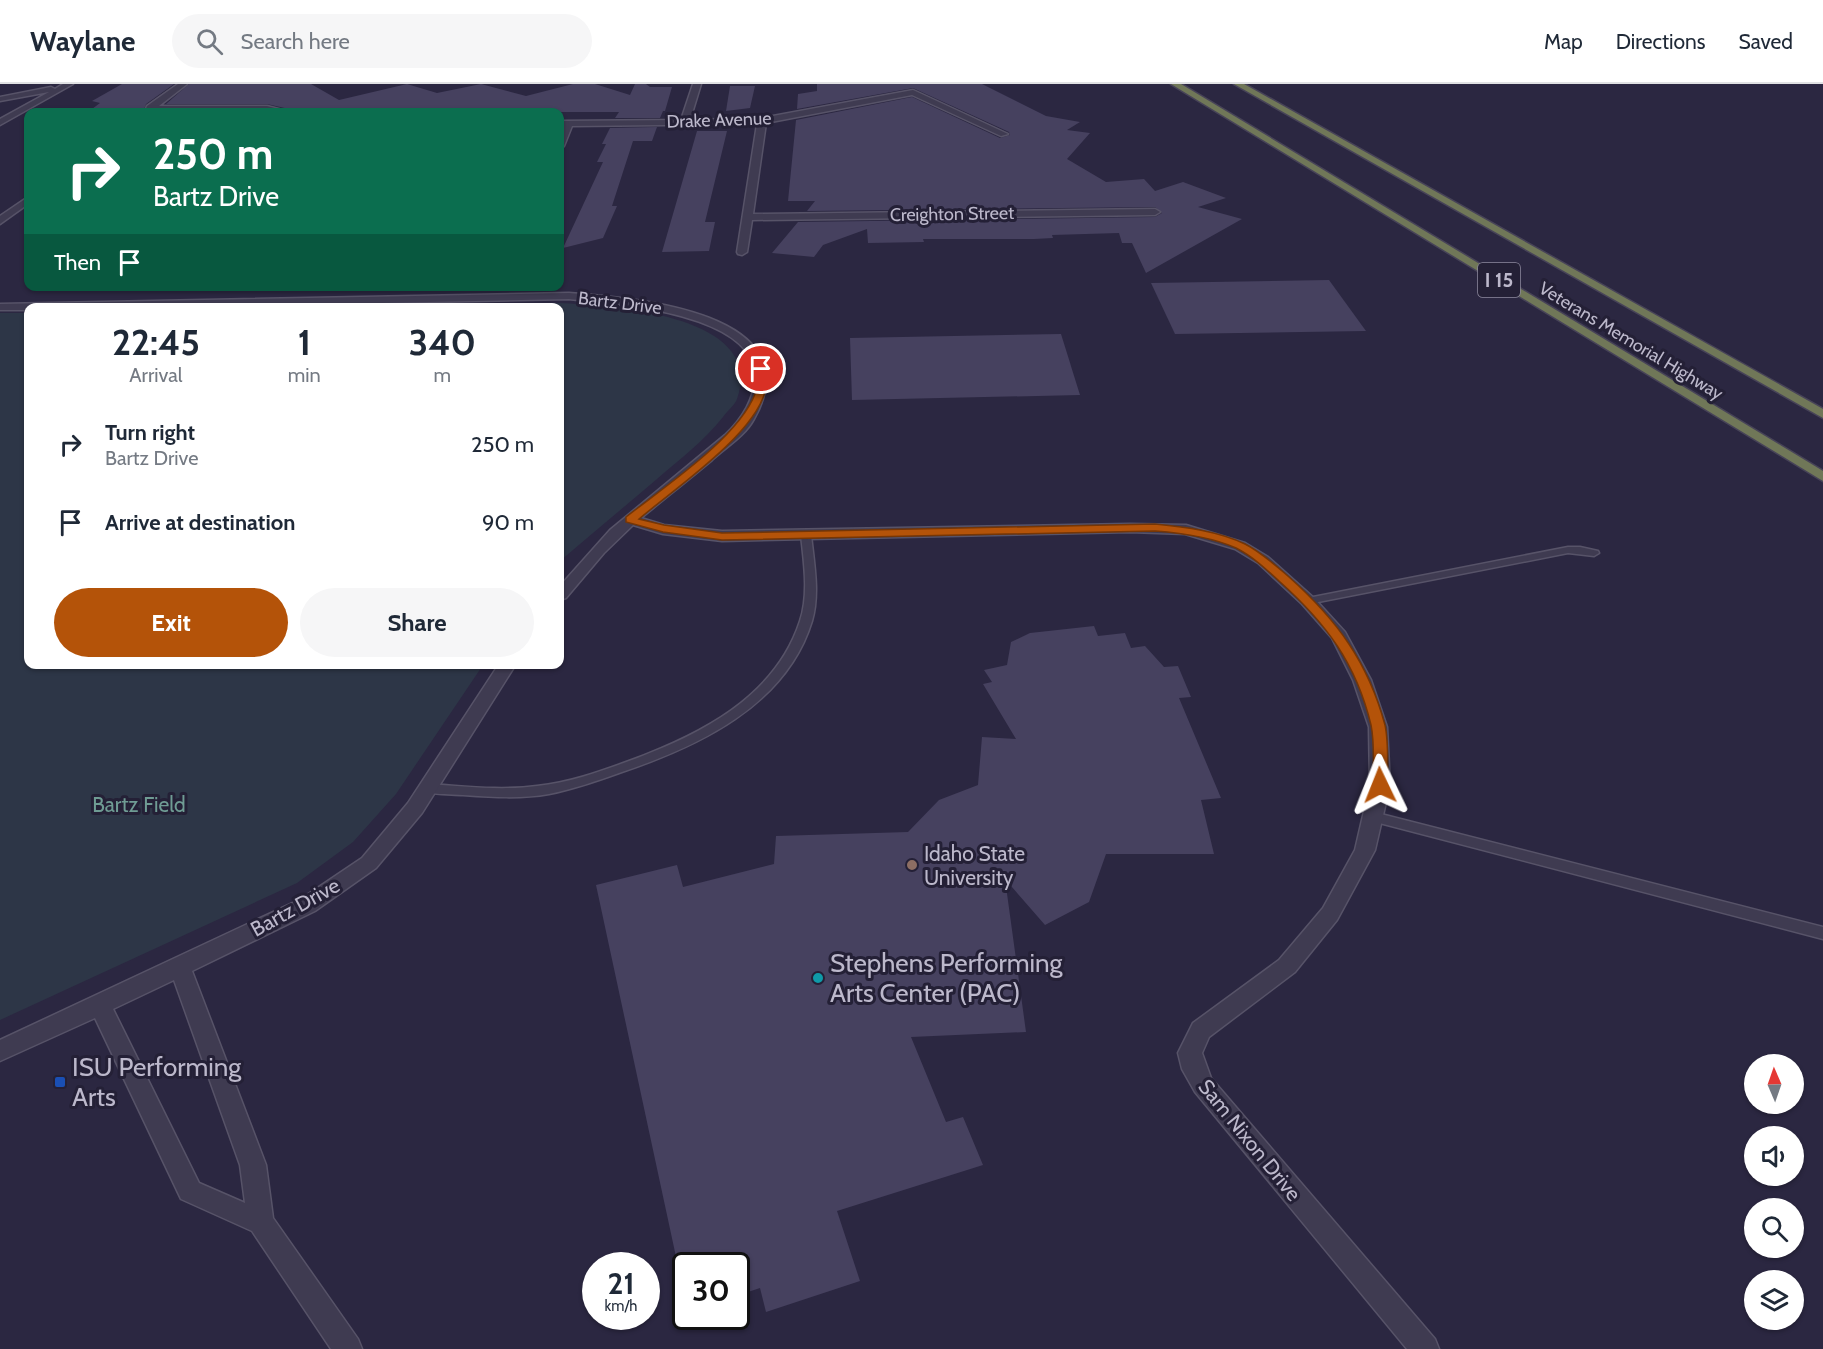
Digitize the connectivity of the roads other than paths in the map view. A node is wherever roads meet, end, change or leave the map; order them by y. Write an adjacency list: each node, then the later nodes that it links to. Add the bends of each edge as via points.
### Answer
1 (183, 84): 8 (street)
2 (697, 84): 12 (street)
3 (1175, 84): 24 (highway, Veterans Memorial Highway / I 15)
4 (1238, 84): 23 (highway, Veterans Memorial Highway / I 15)
5 (67, 86): 6 (street); 7 (street)
6 (0, 99)
7 (26, 108)
8 (150, 108)
9 (24, 109): 11 (street)
10 (762, 121): 12 (street, Drake Avenue); 14 (street, Drake Avenue, via 876,95 913,92); 17 (street)
11 (0, 122)
12 (685, 122): 13 (street, Drake Avenue)
13 (564, 124)
14 (1004, 134)
15 (24, 203): 18 (street)
16 (1155, 212): 17 (street, Creighton Street)
17 (748, 217): 19 (street)
18 (0, 221)
19 (742, 252)
20 (207, 303): 25 (street, Bartz Drive, via 569,296 621,299 668,308 731,330 753,348 761,369 761,392 748,419)
21 (0, 307): 22 (street, Bartz Drive)
22 (24, 307)
23 (1823, 414)
24 (1823, 477)
25 (630, 520): 26 (street, Sam Nixon Drive, via 663,529 722,536); 28 (street, Bartz Drive)
26 (806, 534): 29 (street, Sam Nixon Drive, via 1186,530 1240,546 1263,560); 31 (lane, via 810,571 807,617 790,657 762,693 723,724 676,749 551,789 509,793)
27 (1594, 554): 29 (lane, via 1568,550)
28 (564, 591)
29 (1308, 601): 32 (street, Sam Nixon Drive, via 1339,636 1362,680 1378,727 1380,785)
30 (505, 669): 31 (street, Bartz Drive)
31 (427, 788): 34 (street, Bartz Drive, via 369,863 308,905)
32 (1373, 817): 33 (lane); 39 (street, Sam Nixon Drive, via 1365,850 1330,914 1287,966 1201,1030 1190,1053 1203,1085)
33 (1823, 933)
34 (180, 967): 35 (street, Bartz Drive); 37 (street, via 253,1165)
35 (100, 1005): 36 (street, Bartz Drive); 37 (street, via 190,1191)
36 (0, 1051)
37 (261, 1222): 38 (street)
38 (348, 1349)
39 (1425, 1349)

